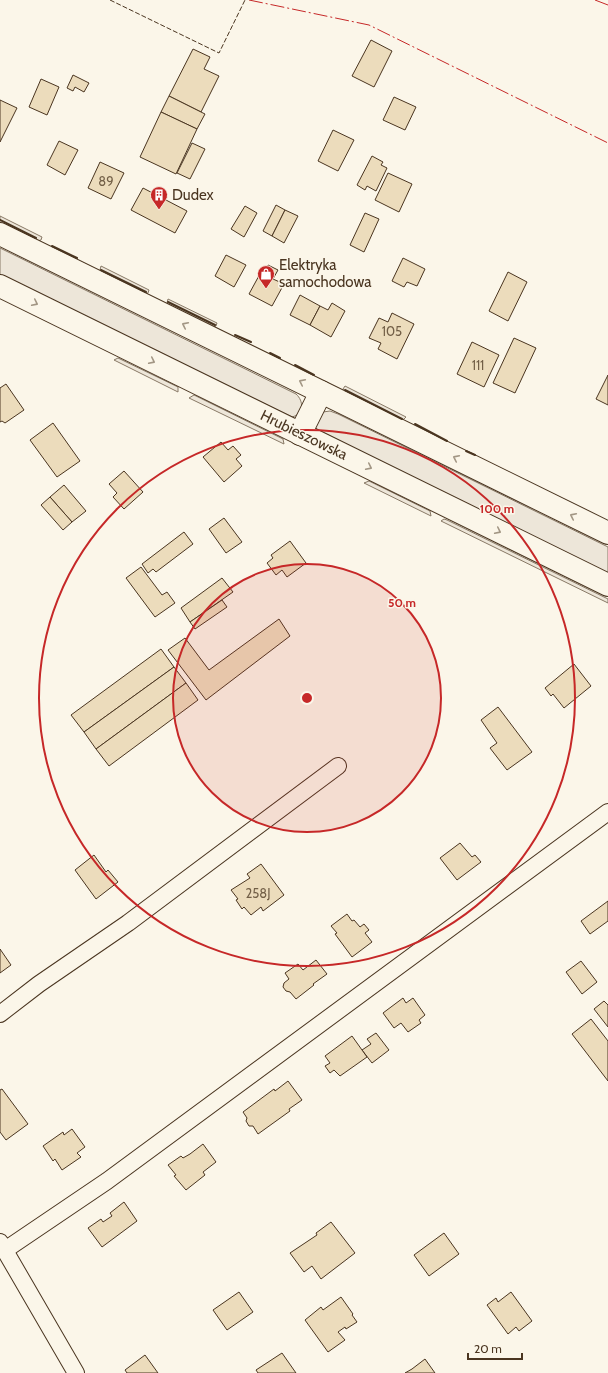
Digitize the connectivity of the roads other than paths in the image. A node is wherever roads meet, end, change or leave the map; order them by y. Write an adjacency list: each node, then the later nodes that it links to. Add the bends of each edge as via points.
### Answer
1 (0, 234): 3 (main road, one-way to 1)
2 (0, 286): 4 (main road, Hrubieszowska, one-way to 4)
3 (321, 392): 4 (main road); 5 (main road, one-way to 3)
4 (300, 434): 6 (main road, Hrubieszowska, one-way to 6)
5 (608, 533)
6 (608, 585)
7 (338, 766): 9 (street, via 128,923)
8 (608, 812): 10 (street, via 107,1182 52,1218)
9 (0, 1014)
10 (2, 1246): 11 (street)
11 (76, 1373)

